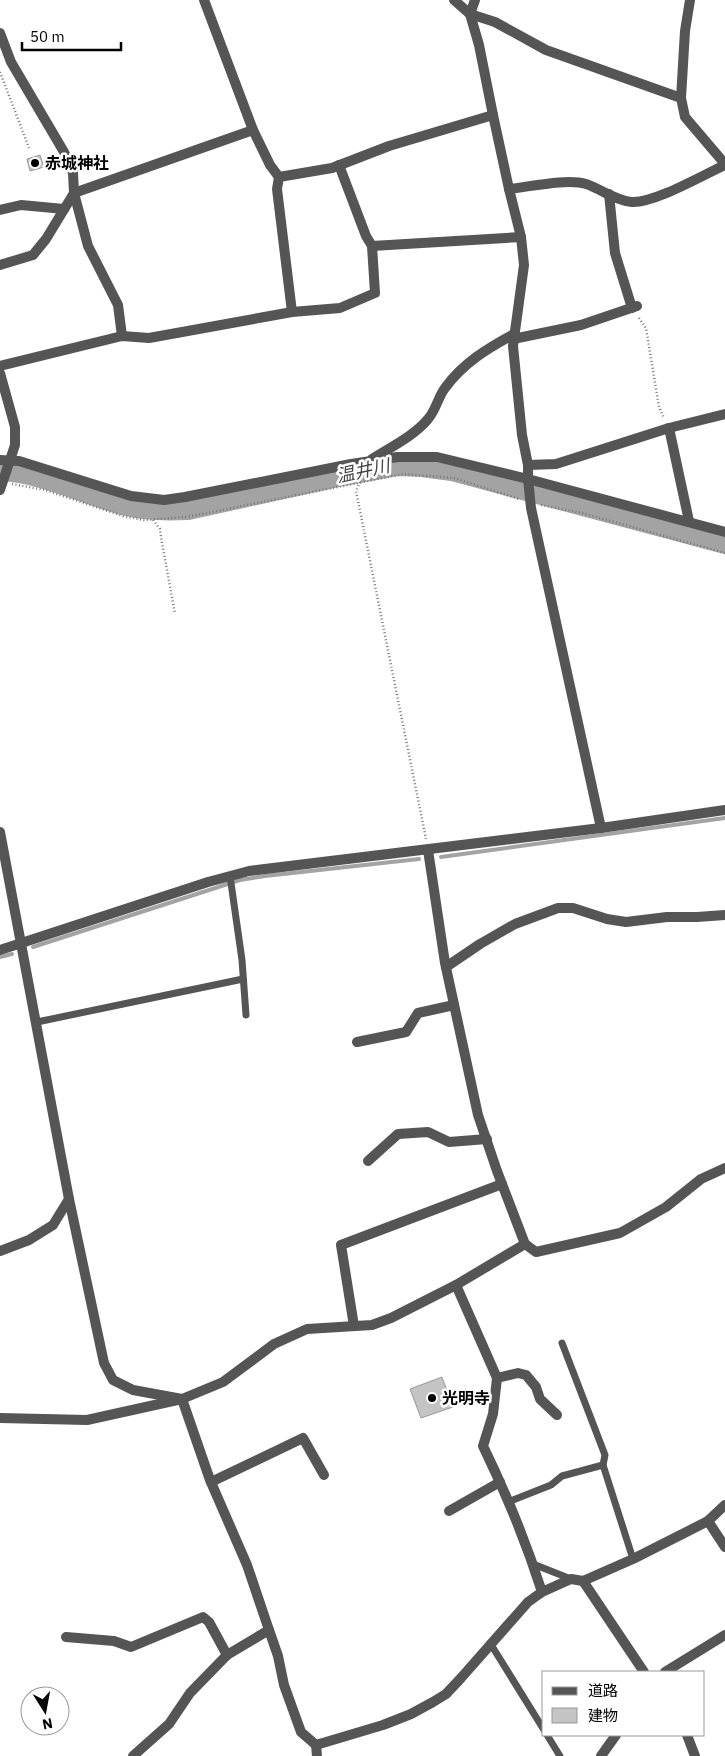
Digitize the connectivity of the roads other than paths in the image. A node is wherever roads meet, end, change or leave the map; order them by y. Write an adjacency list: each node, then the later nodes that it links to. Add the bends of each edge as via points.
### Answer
1 (204, 0): 9 (street)
2 (454, 0): 5 (street)
3 (475, 0): 5 (street)
4 (690, 0): 7 (street)
5 (470, 14): 7 (street, via 495,22 546,50); 8 (street)
6 (0, 33): 14 (street, via 11,62 64,152 73,173)
7 (681, 98): 11 (street, via 685,117)
8 (493, 115): 10 (street, via 388,146); 13 (street)
9 (253, 130): 12 (street); 14 (street)
10 (339, 165): 12 (street); 19 (street)
11 (725, 165): 15 (street, via 650,200 632,202)
12 (279, 177): 21 (street, via 277,189)
13 (509, 189): 15 (street, via 570,182 584,183); 18 (street)
14 (74, 193): 16 (street); 22 (street, via 88,246 118,305)
15 (609, 194): 23 (street, via 615,253 635,307 581,326)
16 (64, 209): 17 (street, via 22,206); 20 (street, via 34,255)
17 (0, 210)
18 (521, 236): 19 (street); 23 (street, via 524,265)
19 (372, 246): 21 (street, via 375,293 340,308)
20 (0, 265)
21 (292, 312): 22 (street, via 149,338)
22 (122, 336): 24 (street)
23 (514, 336): 29 (street, via 482,351 443,389 430,417); 30 (street, via 522,435)
24 (0, 366)
25 (0, 373): 28 (street, via 15,427 15,445)
26 (725, 414): 27 (street)
27 (669, 428): 30 (street, via 556,464); 33 (street)
28 (6, 462): 29 (street, via 131,496 164,500); 32 (street)
29 (368, 462): 31 (street, via 398,457 437,457)
30 (528, 465): 31 (street)
31 (528, 481): 33 (street); 36 (street)
32 (2, 484)
33 (689, 521): 34 (street)
34 (725, 532)
35 (725, 810): 36 (street)
36 (601, 828): 38 (street)
37 (0, 832): 41 (street)
38 (428, 850): 39 (street); 43 (street)
39 (230, 876): 41 (street); 44 (lane)
40 (725, 915): 43 (street, via 626,922 573,908 558,908 516,924)
41 (22, 943): 42 (street); 47 (street)
42 (0, 950)
43 (446, 967): 45 (street)
44 (243, 979): 46 (lane); 47 (lane)
45 (454, 1005): 48 (street, via 418,1013 406,1032); 49 (street, via 478,1115)
46 (246, 1015)
47 (37, 1022): 53 (street)
48 (356, 1042)
49 (487, 1140): 50 (street, via 449,1142 428,1132 398,1134); 52 (street)
50 (368, 1161)
51 (725, 1168): 54 (street, via 701,1179 666,1207 620,1233 536,1252)
52 (502, 1184): 54 (street); 57 (street, via 341,1245)
53 (69, 1199): 55 (street, via 53,1225 29,1240); 60 (street, via 104,1364 113,1380 133,1390)
54 (525, 1244): 56 (street)
55 (0, 1251)
56 (456, 1285): 57 (street, via 391,1318 372,1325); 59 (street)
57 (354, 1326): 60 (street, via 307,1330 274,1344 223,1382)
58 (562, 1343): 63 (lane, via 606,1455)
59 (497, 1378): 61 (street, via 518,1373 526,1375 536,1387 540,1399); 66 (street, via 493,1414 483,1446)
60 (182, 1399): 62 (street, via 87,1420); 65 (street)
61 (557, 1415)
62 (0, 1418)
63 (603, 1465): 67 (lane, via 562,1476 552,1485); 72 (lane)
64 (324, 1474): 65 (street, via 303,1438)
65 (211, 1482): 77 (street, via 247,1565)
66 (500, 1482): 67 (street); 69 (street)
67 (508, 1502): 73 (street)
68 (725, 1505): 70 (street)
69 (449, 1511)
70 (708, 1521): 71 (street); 72 (street)
71 (725, 1547)
72 (632, 1559): 75 (street)
73 (533, 1564): 74 (lane); 76 (street)
74 (571, 1578): 75 (street); 76 (street)
75 (583, 1581): 82 (street)
76 (542, 1592): 80 (street, via 528,1602)
77 (269, 1630): 81 (street); 88 (street, via 301,1732)
78 (725, 1635): 83 (street)
79 (66, 1637): 81 (street, via 114,1641 131,1647 203,1617)
80 (490, 1643): 84 (lane); 88 (street, via 446,1694 433,1702 383,1725)
81 (227, 1655): 89 (street, via 190,1692 169,1724)
82 (643, 1671)
83 (667, 1671)
84 (542, 1727)
85 (548, 1736): 91 (lane)
86 (615, 1736): 92 (street)
87 (687, 1736): 93 (street)
88 (316, 1744): 90 (street)
89 (133, 1756)
90 (317, 1756)
91 (560, 1756)
92 (601, 1756)
93 (695, 1756)

